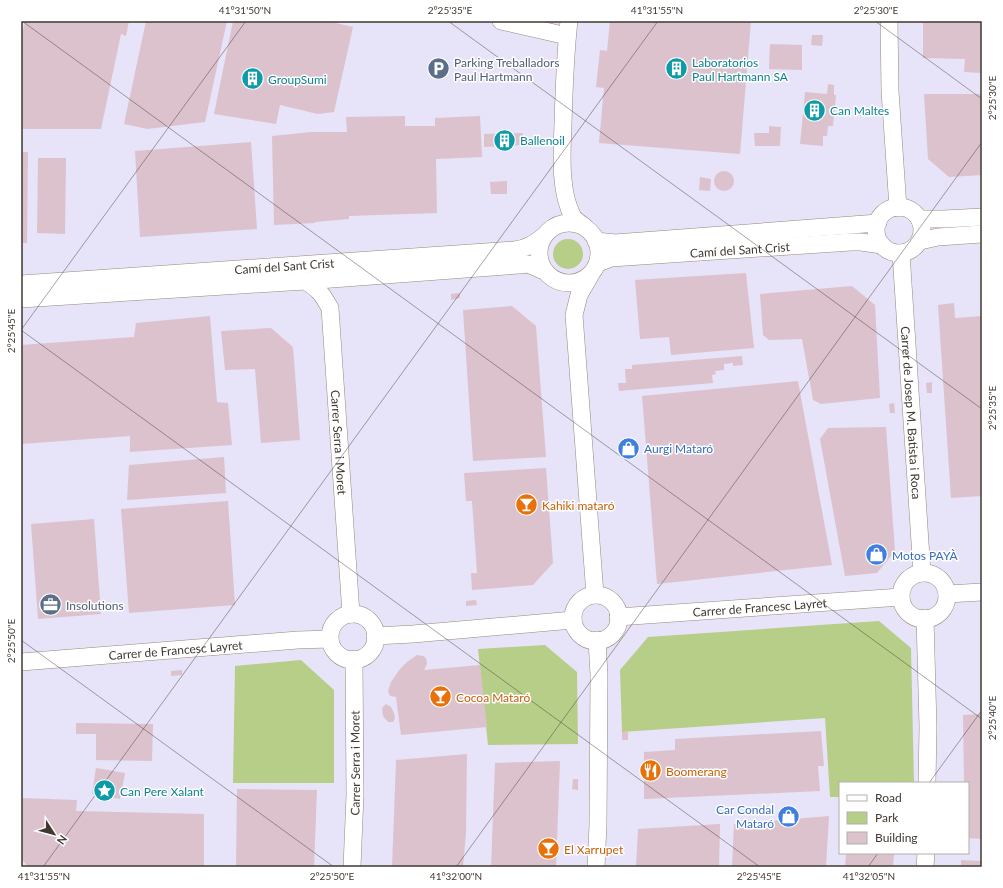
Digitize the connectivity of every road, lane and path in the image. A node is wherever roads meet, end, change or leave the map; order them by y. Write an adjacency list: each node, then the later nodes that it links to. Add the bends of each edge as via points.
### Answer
1 (501, 21): 3 (street)
2 (889, 21): 4 (street, via 890,91)
3 (568, 29): 8 (street, via 564,76 563,183 570,211 574,219)
4 (898, 208): 6 (street, via 910,210); 7 (street, via 886,212)
5 (982, 217): 6 (street)
6 (919, 219): 12 (street, via 922,230)
7 (878, 223): 11 (street, Camí del Sant Crist, via 615,243); 13 (street, via 877,234)
8 (584, 227): 10 (street, via 568,223 552,228); 11 (street, via 592,233)
9 (982, 234): 12 (street)
10 (544, 236): 16 (street, via 539,253); 19 (street, Camí del Sant Crist, via 534,245 515,250)
11 (596, 241): 15 (street, via 599,256)
12 (920, 241): 14 (street, via 912,250)
13 (882, 245): 14 (street, via 887,250); 15 (street, Camí del Sant Crist, via 851,242 612,258)
14 (901, 253): 22 (street, Carrer de Josep M. Batista i Roca)
15 (594, 269): 16 (street, via 579,282 565,284); 25 (street, via 579,295 574,315)
16 (544, 271): 17 (street, Camí del Sant Crist, via 528,264)
17 (346, 278): 18 (street, Camí del Sant Crist); 21 (street, via 334,291)
18 (305, 281): 20 (street, Camí del Sant Crist); 21 (street, Carrer Serra i Moret, via 321,292)
19 (21, 284)
20 (21, 300)
21 (330, 308): 27 (street, Carrer Serra i Moret)
22 (922, 573): 24 (street, via 939,578); 26 (street, via 909,578 904,584)
23 (982, 592): 24 (street)
24 (947, 594): 29 (street, via 940,611)
25 (595, 595): 28 (street, via 601,595 611,601); 30 (street, via 581,600 576,606)
26 (901, 597): 28 (street, Carrer de Francesc Layret); 29 (street, via 909,613)
27 (351, 614): 31 (street, via 365,617 374,628); 32 (street, via 342,616 335,622)
28 (618, 617): 33 (street, via 613,633)
29 (925, 618): 36 (street)
30 (573, 620): 31 (street); 33 (street, via 578,632 590,640)
31 (375, 636): 34 (street, via 372,649 361,658)
32 (330, 639): 34 (street, via 338,654); 35 (street, Carrer de Francesc Layret)
33 (597, 640): 39 (street, via 599,682)
34 (354, 659): 38 (street, Carrer Serra i Moret, via 355,795)
35 (21, 662)
36 (927, 782)
37 (926, 854): 40 (street)
38 (352, 867)
39 (596, 867)
40 (925, 867)

